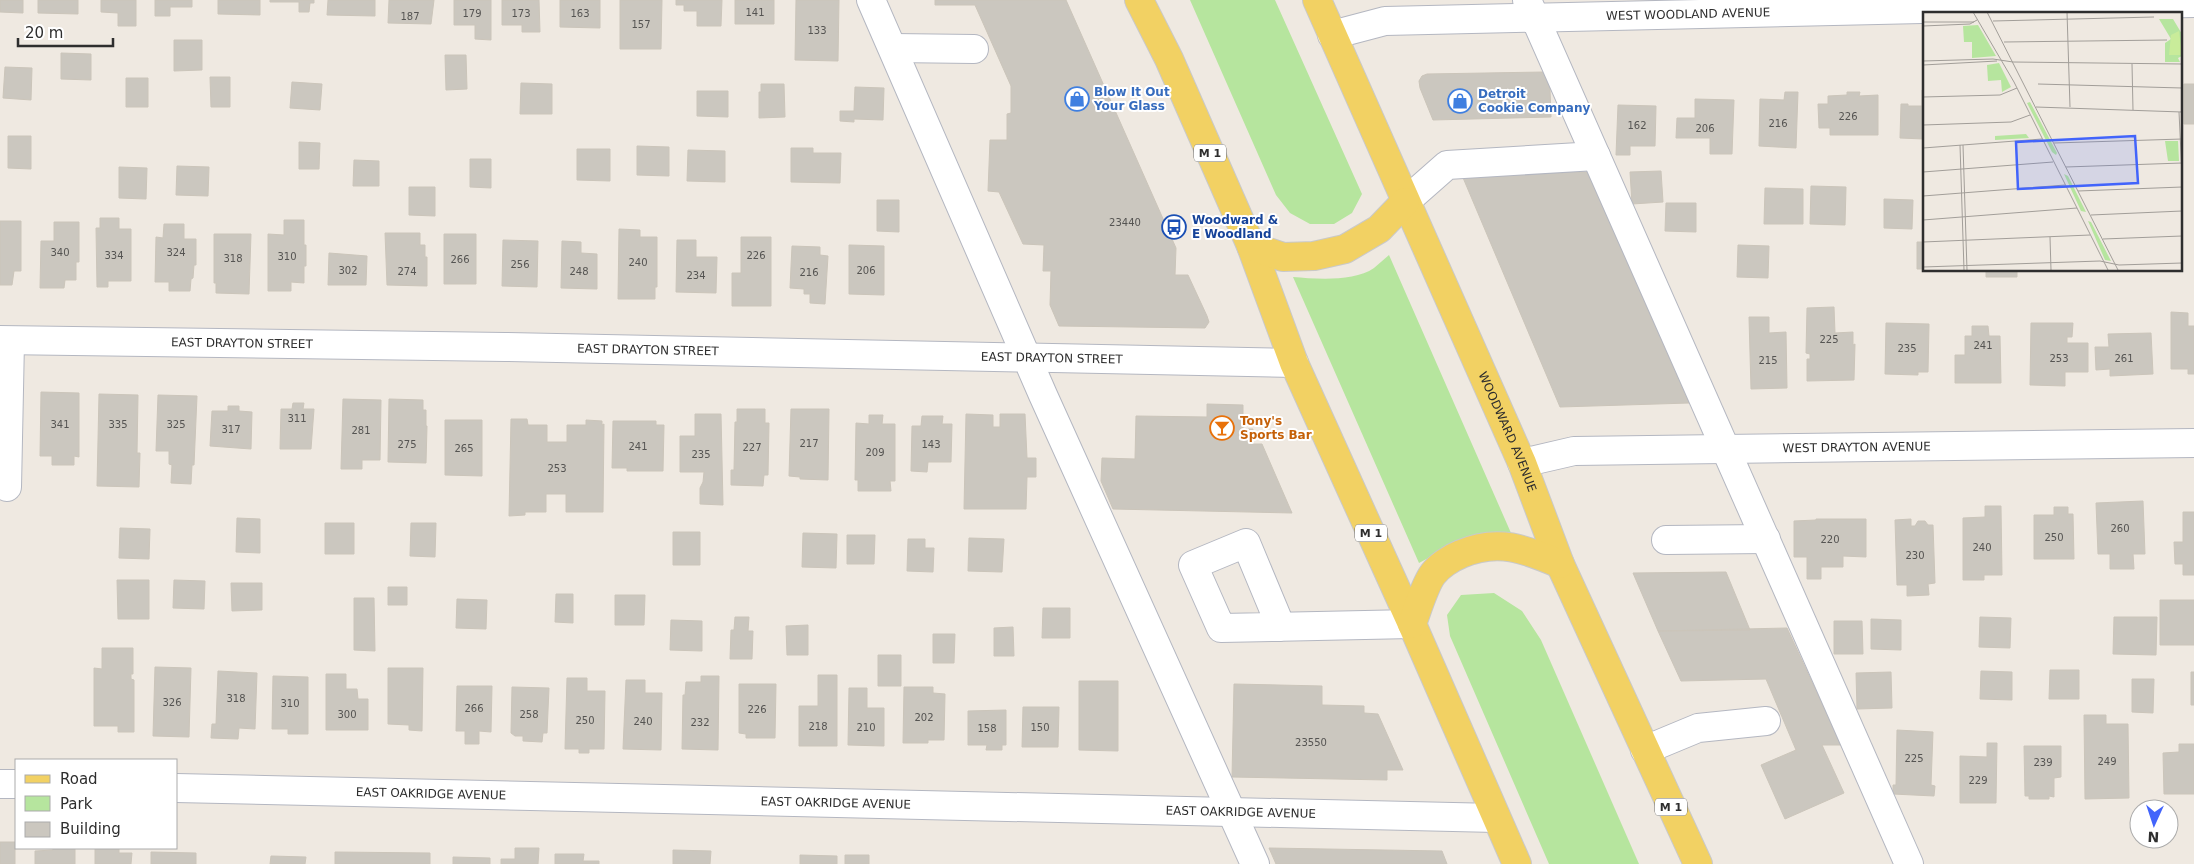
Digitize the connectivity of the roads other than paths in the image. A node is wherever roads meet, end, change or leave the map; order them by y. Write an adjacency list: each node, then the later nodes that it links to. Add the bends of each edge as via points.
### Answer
1 (871, 0): 7 (street)
2 (1139, 0): 11 (main road, M 1, via 1169,59)
3 (1317, 0): 6 (main road, WOODWARD AVENUE / M 1)
4 (2194, 3): 5 (street, WEST WOODLAND AVENUE)
5 (1530, 8): 6 (street, WEST WOODLAND AVENUE, via 1385,21); 9 (street)
6 (1332, 35): 10 (main road, WOODWARD AVENUE / M 1)
7 (893, 48): 8 (street); 13 (street)
8 (974, 49)
9 (1596, 156): 10 (street, via 1447,165); 16 (street)
10 (1405, 202): 11 (main road, via 1379,229 1346,249 1314,256 1283,257); 17 (main road, WOODWARD AVENUE / M 1)
11 (1251, 246): 14 (main road, M 1)
12 (5, 340): 13 (street, EAST DRAYTON STREET); 18 (street)
13 (1027, 358): 14 (street, EAST DRAYTON STREET); 29 (street)
14 (1294, 363): 22 (main road, M 1)
15 (2194, 443): 16 (street, WEST DRAYTON AVENUE)
16 (1726, 450): 17 (street, WEST DRAYTON AVENUE, via 1574,451); 19 (street)
17 (1522, 463): 21 (main road, WOODWARD AVENUE / M 1)
18 (7, 487)
19 (1766, 539): 20 (street); 34 (street)
20 (1666, 540)
21 (1560, 564): 22 (main road, via 1527,550 1498,545 1473,549 1452,558 1432,574); 25 (main road, WOODWARD AVENUE / M 1)
22 (1412, 624): 23 (street); 30 (main road, M 1)
23 (1281, 627)
24 (1766, 721): 25 (street, via 1698,728)
25 (1645, 750): 33 (main road, WOODWARD AVENUE / M 1)
26 (0, 784): 27 (street)
27 (15, 784)
28 (178, 788): 29 (street, EAST OAKRIDGE AVENUE)
29 (1232, 811): 30 (street, EAST OAKRIDGE AVENUE); 31 (street)
30 (1496, 818): 32 (main road, M 1)
31 (1255, 864)
32 (1517, 864)
33 (1698, 864)
34 (1909, 864)

